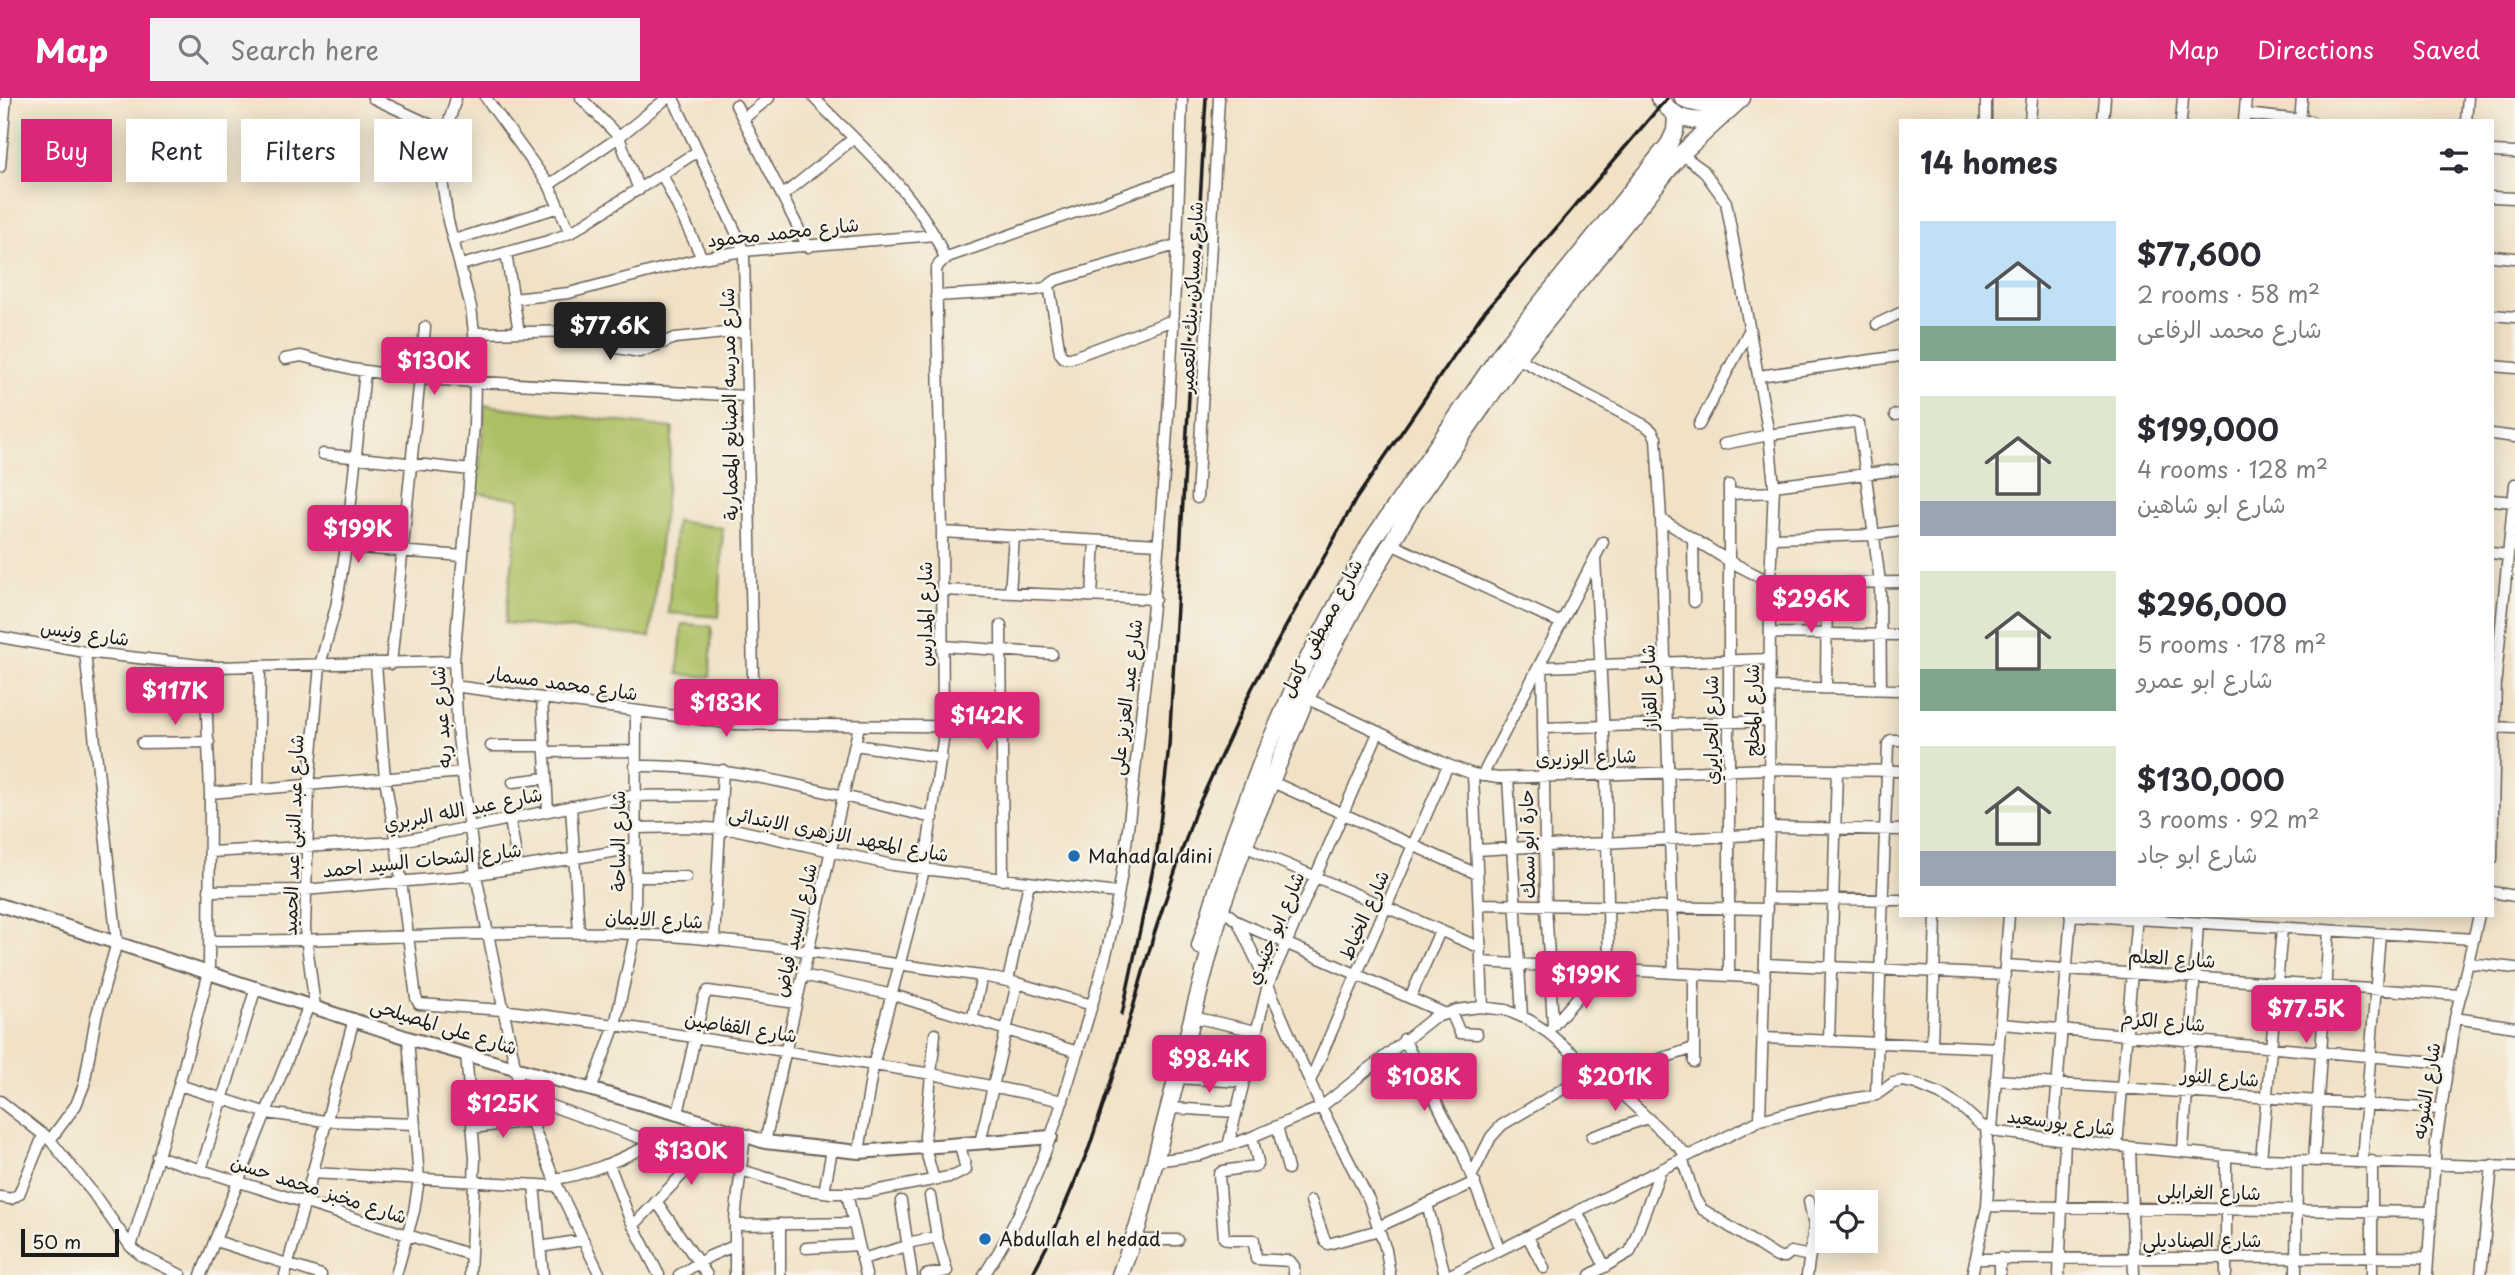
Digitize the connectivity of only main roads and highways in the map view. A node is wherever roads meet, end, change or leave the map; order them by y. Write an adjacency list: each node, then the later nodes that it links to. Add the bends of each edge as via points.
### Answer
1 (1658, 98): 5 (main road)
2 (1683, 98): 4 (main road)
3 (1742, 98): 4 (main road, شارع مصطفى كامل)
4 (1722, 106): 5 (main road, via 1696,122); 6 (main road, شارع مصطفى كامل, via 1517,358 1414,504)
5 (1676, 116): 6 (main road, شارع مصطفى كامل, via 1669,144 1503,350 1370,543)
6 (1299, 695): 7 (main road, شارع مصطفى كامل, via 1265,753 1234,835 1207,919 1130,1222); 8 (main road, شارع مصطفى كامل, via 1222,908)
7 (1110, 1275)
8 (1120, 1275)

